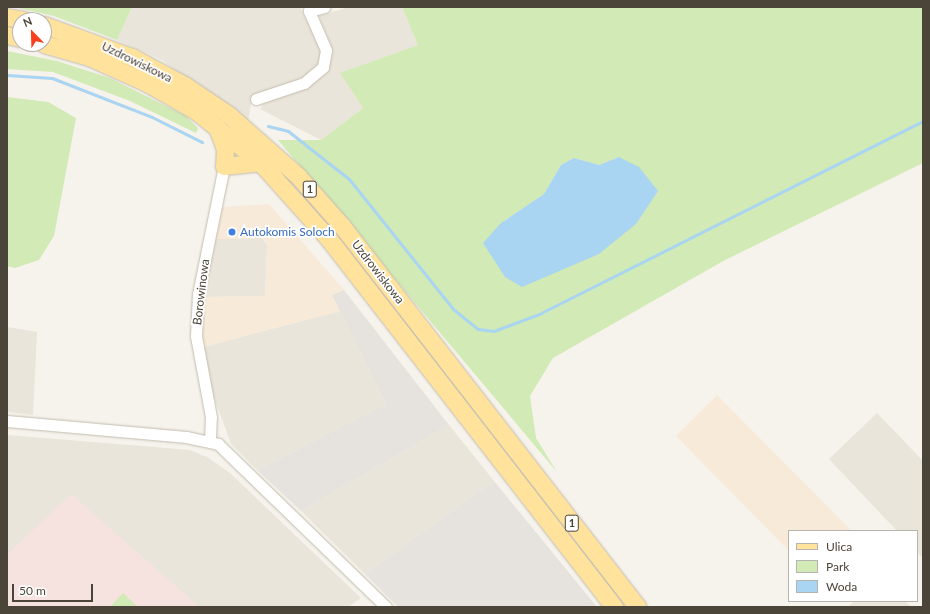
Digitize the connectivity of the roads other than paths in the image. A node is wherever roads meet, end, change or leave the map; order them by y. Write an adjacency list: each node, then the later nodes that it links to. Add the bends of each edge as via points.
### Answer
1 (324, 7): 2 (street)
2 (308, 9): 5 (street, via 326,50 323,67 304,83)
3 (52, 28): 13 (main road, Uzdrowiskowa / 1, via 132,57 186,86 229,115 293,171 342,226)
4 (52, 47): 6 (main road, Uzdrowiskowa / 1, via 125,72 177,100)
5 (256, 100)
6 (217, 126): 7 (main road, Uzdrowiskowa / 1); 8 (main road, via 226,150)
7 (260, 162): 8 (main road); 12 (main road, Uzdrowiskowa / 1, via 328,238)
8 (224, 166): 10 (street, Borowinowa, via 198,294 196,336 211,417)
9 (7, 421): 10 (street)
10 (210, 442): 11 (street, via 225,450)
11 (386, 607)
12 (614, 607)
13 (638, 607)

